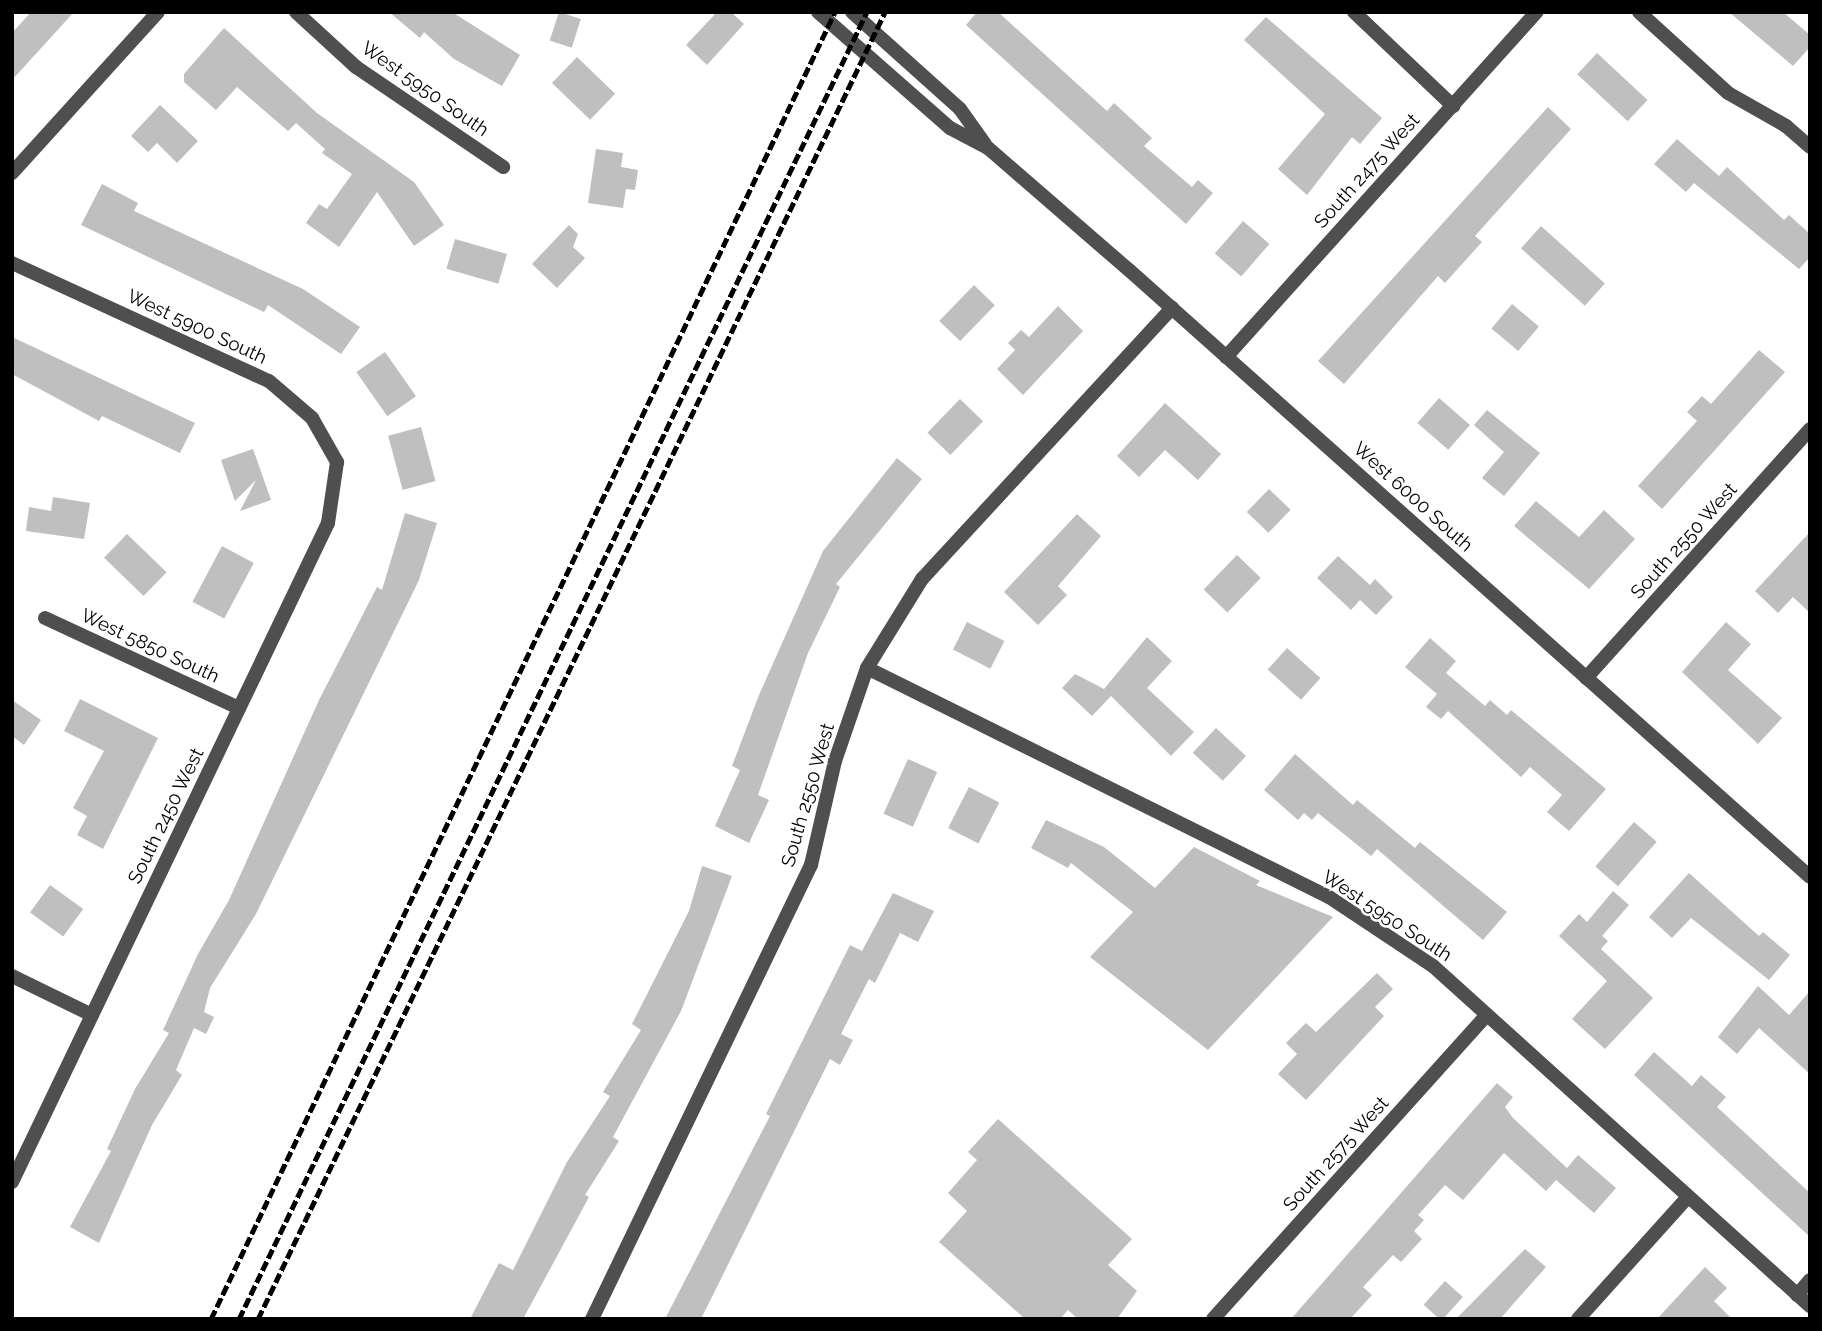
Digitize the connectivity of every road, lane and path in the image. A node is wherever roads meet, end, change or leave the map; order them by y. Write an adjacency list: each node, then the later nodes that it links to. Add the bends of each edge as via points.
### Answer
1 (158, 12): 12 (street)
2 (296, 12): 11 (street, West 5950 South, via 356,67)
3 (818, 12): 10 (street, West 6000 South, via 950,128)
4 (852, 12): 10 (street, West 6000 South, via 960,109)
5 (1354, 12): 8 (street)
6 (1537, 12): 8 (street, South 2475 West)
7 (1639, 12): 9 (street, via 1728,93 1786,126)
8 (1453, 106): 15 (street, South 2475 West)
9 (1810, 147)
10 (988, 148): 14 (street, West 6000 South)
11 (503, 167)
12 (12, 173)
13 (12, 263): 17 (street, West 5900 South, via 269,382 312,418)
14 (1172, 308): 15 (street, West 6000 South); 19 (street, South 2550 West, via 922,579)
15 (1226, 356): 20 (street, West 6000 South)
16 (1810, 429): 20 (street, South 2550 West)
17 (337, 462): 21 (street, South 2450 West, via 328,523)
18 (45, 618): 21 (street, West 5850 South)
19 (867, 668): 25 (street, West 5950 South, via 1329,897 1433,966); 31 (street, South 2550 West, via 835,761 811,864)
20 (1586, 678): 22 (street, West 6000 South)
21 (239, 708): 24 (street, South 2450 West)
22 (1810, 877)
23 (12, 976): 24 (street)
24 (92, 1015): 26 (street, South 2450 West)
25 (1487, 1015): 27 (street, West 5950 South); 32 (street, South 2575 West)
26 (12, 1182)
27 (1688, 1197): 29 (street, West 5950 South); 33 (street)
28 (1810, 1280): 29 (street)
29 (1797, 1295): 30 (street, West 5950 South)
30 (1810, 1306)
31 (592, 1319)
32 (1213, 1319)
33 (1578, 1319)

